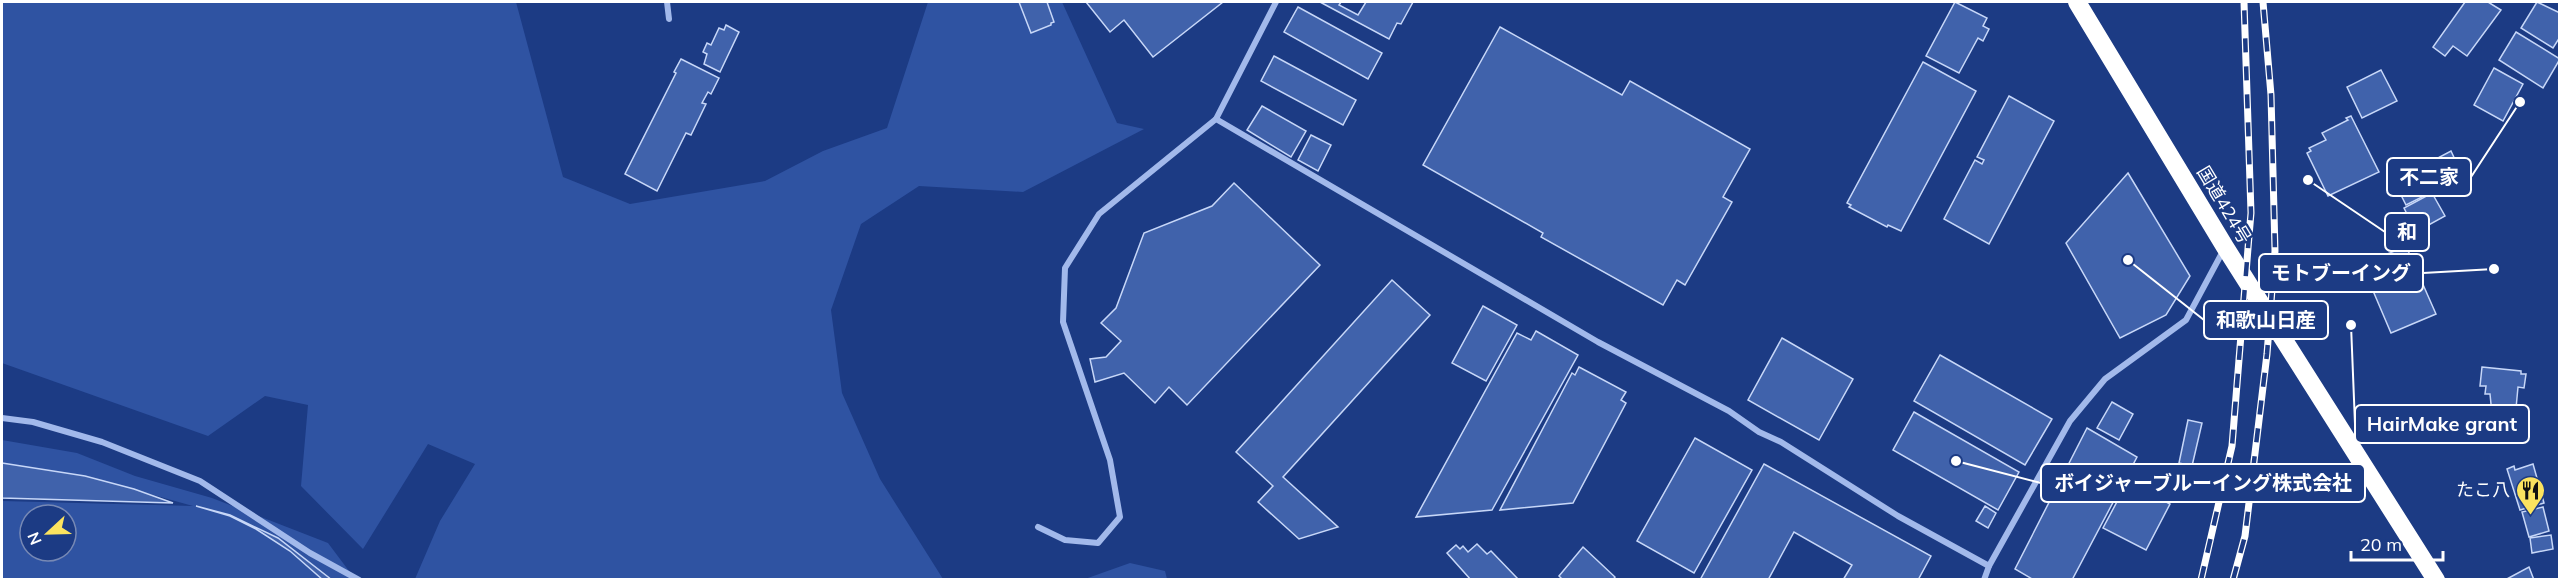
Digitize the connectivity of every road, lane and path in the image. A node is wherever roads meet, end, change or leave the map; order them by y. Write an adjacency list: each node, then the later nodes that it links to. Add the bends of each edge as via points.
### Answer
1 (667, 2): 4 (street)
2 (1276, 2): 5 (street)
3 (2077, 2): 6 (highway, 国道424号)
4 (669, 20)
5 (1215, 119): 8 (street, via 1099,214 1065,267 1063,322 1110,460 1120,517 1098,543 1065,540); 9 (street, via 1599,342 1729,411 1898,516)
6 (2225, 247): 9 (street, via 2186,320 2105,380 2070,421); 12 (highway, 国道424号)
7 (2, 418): 10 (street, via 33,422 102,442 200,481 310,553)
8 (1038, 527)
9 (1989, 566): 11 (street)
10 (359, 579)
11 (1984, 579)
12 (2436, 579)

